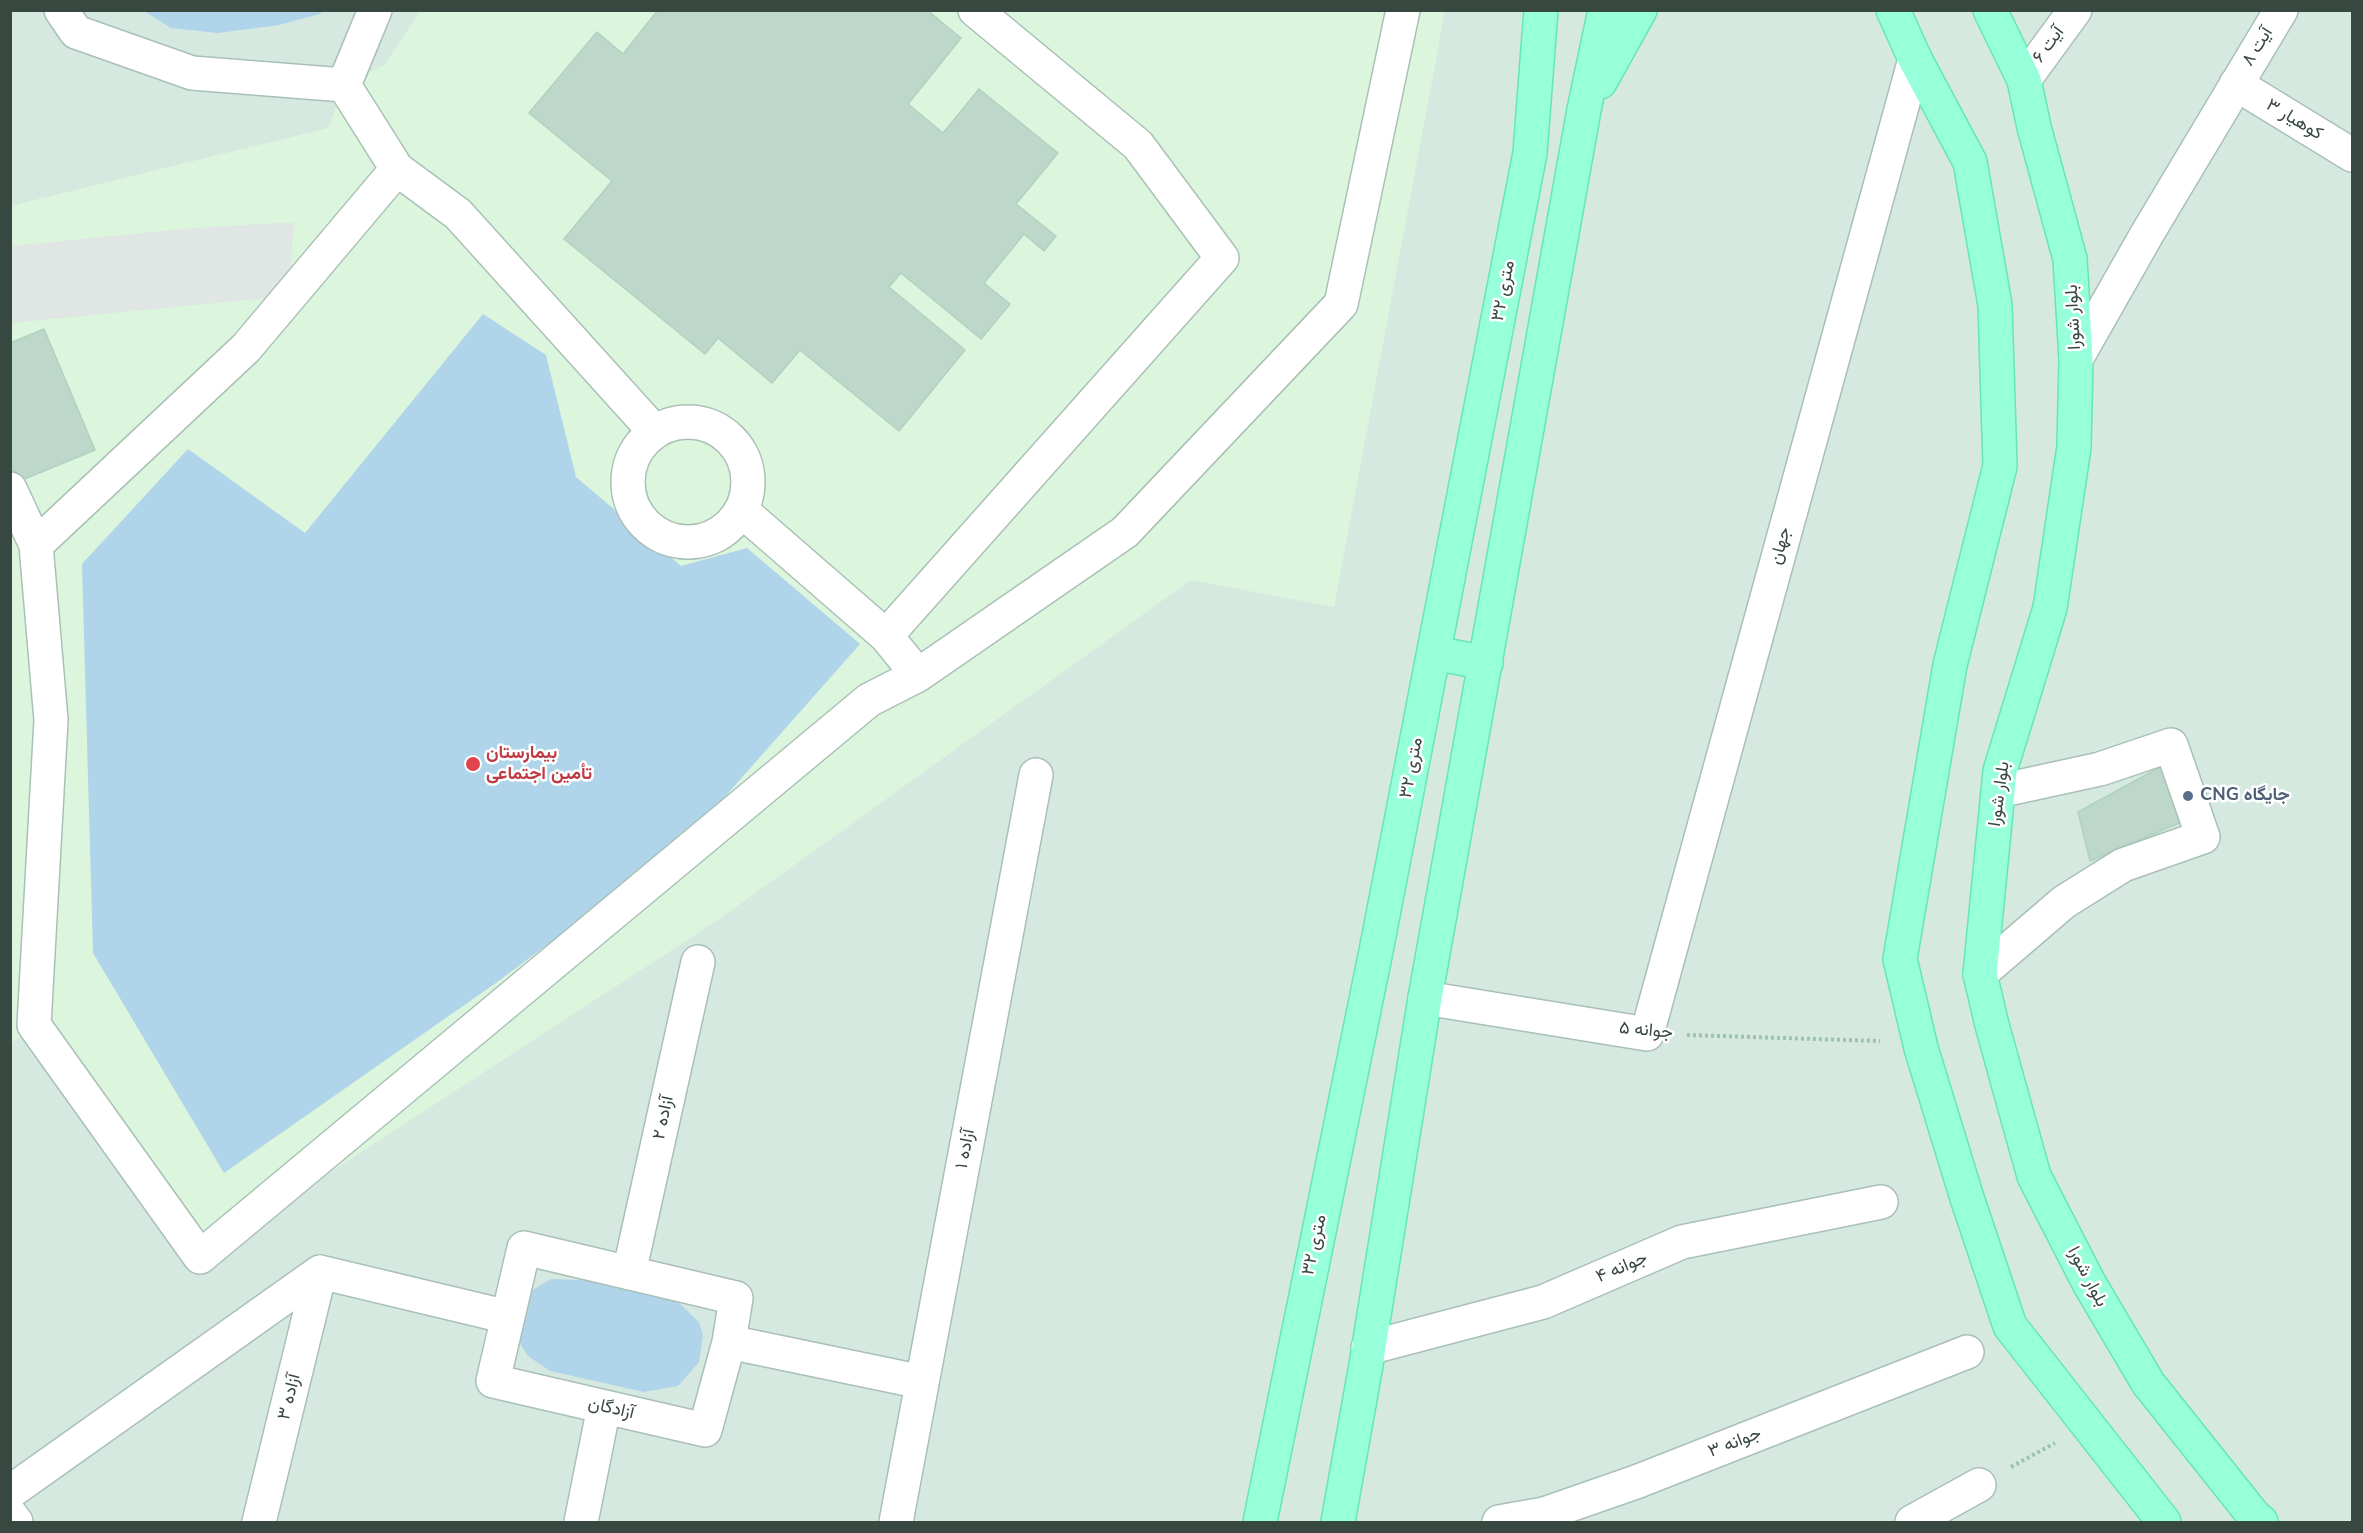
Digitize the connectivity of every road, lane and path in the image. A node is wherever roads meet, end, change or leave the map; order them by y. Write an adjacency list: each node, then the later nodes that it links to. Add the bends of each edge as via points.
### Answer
1 (61, 10): 15 (street, via 76,32 192,73)
2 (375, 10): 15 (street)
3 (975, 10): 24 (street, via 1138,145 1222,258)
4 (1403, 10): 27 (street, via 1341,304 1125,532)
5 (1541, 10): 25 (main road, ۳۲ متری, via 1530,153)
6 (1605, 10): 16 (main road)
7 (1640, 10): 16 (main road)
8 (1893, 10): 12 (main road)
9 (1990, 10): 13 (main road, بلوار شورا)
10 (2075, 10): 13 (street, آیت ۶)
11 (2281, 10): 14 (street, آیت ۸)
12 (1915, 58): 33 (street, جهان); 44 (main road, via 1970,162 1995,305 2000,466 1950,665 1900,959 1924,1059 2010,1326)
13 (2024, 80): 19 (main road, بلوار شورا, via 2070,259)
14 (2236, 84): 17 (street, کوهیار ۳); 19 (street, آیت ۸)
15 (344, 85): 18 (street)
16 (1584, 110): 26 (main road)
17 (2352, 156)
18 (397, 170): 20 (street, via 458,214); 23 (street, via 246,348)
19 (2076, 360): 29 (main road, بلوار شورا, via 2074,447 2050,608 2000,771)
20 (655, 432): 22 (street, via 673,423 693,421 713,426 729,436 748,471 748,491); 22 (street, via 641,445 631,463 628,482 631,502 648,526 674,540 694,542 714,538)
21 (10, 489): 23 (street)
22 (741, 510): 24 (street)
23 (36, 545): 27 (street, via 51,720 34,1025 200,1257 869,700)
24 (886, 636): 27 (street)
25 (1434, 653): 26 (main road); 52 (main road, ۳۲ متری)
26 (1486, 663): 32 (main road)
27 (918, 675)
28 (1036, 775): 42 (street, آزاده ۱)
29 (1999, 791): 31 (main road, بلوار شورا); 31 (street, via 2100,769 2171,745 2203,837 2123,865 2064,902)
30 (698, 962): 37 (street, آزاده ۲)
31 (1980, 974): 57 (main road, بلوار شورا, via 2034,1176 2089,1283 2148,1383)
32 (1425, 998): 33 (street, جوانه ۵); 40 (main road)
33 (1647, 1034): 34 (path, جوانه ۵)
34 (1869, 1039)
35 (1881, 1202): 40 (street, جوانه ۴, via 1682,1242 1543,1302)
36 (320, 1272): 38 (street); 46 (street); 49 (street, آزاده ۳)
37 (629, 1273): 38 (street, آزادگان, via 525,1248); 39 (street, آزادگان, via 736,1298)
38 (508, 1317): 43 (street, آزادگان, via 493,1381)
39 (729, 1342): 42 (street); 43 (street, آزادگان, via 705,1431)
40 (1368, 1348): 53 (main road)
41 (1967, 1352): 54 (street, جوانه ۳, via 1636,1482 1544,1514)
42 (922, 1382): 51 (street, آزاده ۱)
43 (604, 1407): 50 (street)
44 (2090, 1424): 45 (path); 56 (main road)
45 (1979, 1485): 55 (street)
46 (10, 1492)
47 (10, 1515): 48 (street)
48 (15, 1522)
49 (260, 1522)
50 (581, 1522)
51 (896, 1522)
52 (1260, 1522)
53 (1338, 1522)
54 (1499, 1522)
55 (1912, 1522)
56 (2164, 1522)
57 (2261, 1522)

